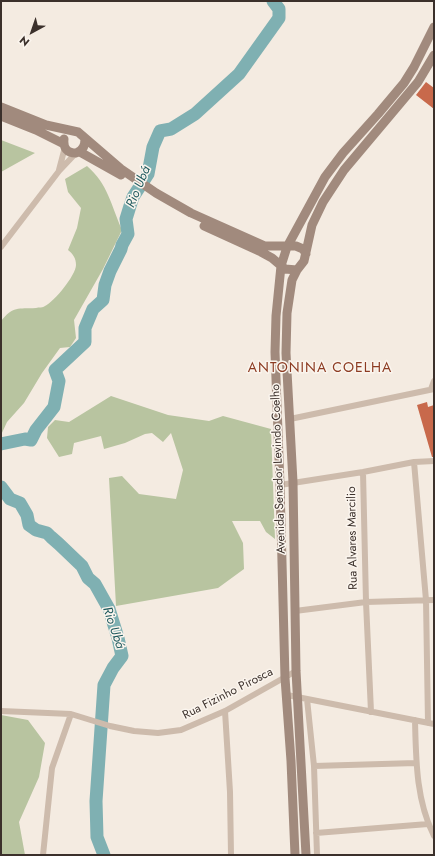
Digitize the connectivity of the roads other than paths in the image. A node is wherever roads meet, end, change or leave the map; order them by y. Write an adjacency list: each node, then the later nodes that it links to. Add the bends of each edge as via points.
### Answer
1 (434, 27): 13 (street, via 404,83 325,177)
2 (434, 56): 14 (street, Avenida Senador Levindo Coelho, via 418,82 344,170 332,188 312,225)
3 (1, 107): 5 (street, via 46,125)
4 (1, 116): 7 (street, via 36,130)
5 (74, 132): 6 (street, via 78,132); 7 (street, via 66,136)
6 (84, 139): 8 (street, via 85,144); 10 (street)
7 (64, 146): 8 (street, via 69,152); 9 (street)
8 (78, 153): 9 (street); 10 (street)
9 (59, 171): 12 (street)
10 (129, 177): 11 (street)
11 (155, 195): 13 (street, via 261,244); 15 (street, via 188,218 266,255)
12 (1, 247)
13 (287, 247): 14 (street, via 299,247); 15 (street)
14 (306, 254): 16 (street, Avenida Senador Levindo Coelho, via 303,264)
15 (281, 266): 16 (street, via 287,270); 24 (street, via 275,352)
16 (297, 270): 19 (street, Avenida Senador Levindo Coelho, via 292,280 287,313 286,353)
17 (434, 381): 18 (street)
18 (432, 389): 19 (street)
19 (290, 419): 23 (street, Avenida Senador Levindo Coelho)
20 (434, 461): 21 (street)
21 (414, 462): 22 (street); 25 (street)
22 (363, 472): 23 (street); 27 (street, Rua Alvares Marcilio)
23 (293, 482): 24 (street); 28 (street, Avenida Senador Levindo Coelho)
24 (280, 485): 30 (street)
25 (426, 600): 26 (street); 27 (street); 38 (street)
26 (434, 600)
27 (366, 602): 28 (street); 35 (street, Rua Alvares Marcilio)
28 (295, 611): 29 (street, Avenida Senador Levindo Coelho)
29 (296, 671): 30 (street, Rua Fizinho Pirosca); 32 (street, Avenida Senador Levindo Coelho)
30 (285, 678): 31 (street); 34 (street, Rua Fizinho Pirosca)
31 (287, 695): 32 (street); 46 (street)
32 (303, 699): 35 (street); 40 (street); 47 (street, Avenida Senador Levindo Coelho)
33 (1, 710): 36 (street, Rua Fizinho Pirosca)
34 (225, 710): 36 (street, Rua Fizinho Pirosca, via 181,730 158,733 110,726); 45 (street)
35 (371, 712): 37 (street)
36 (71, 714): 44 (street, via 52,768)
37 (415, 720): 38 (street); 39 (street)
38 (431, 723)
39 (416, 763): 40 (street); 41 (street, via 422,804)
40 (314, 766): 42 (street)
41 (428, 824): 42 (street); 43 (street)
42 (316, 833): 48 (street)
43 (434, 836)
44 (43, 855)
45 (231, 855)
46 (295, 855)
47 (306, 855)
48 (317, 855)

